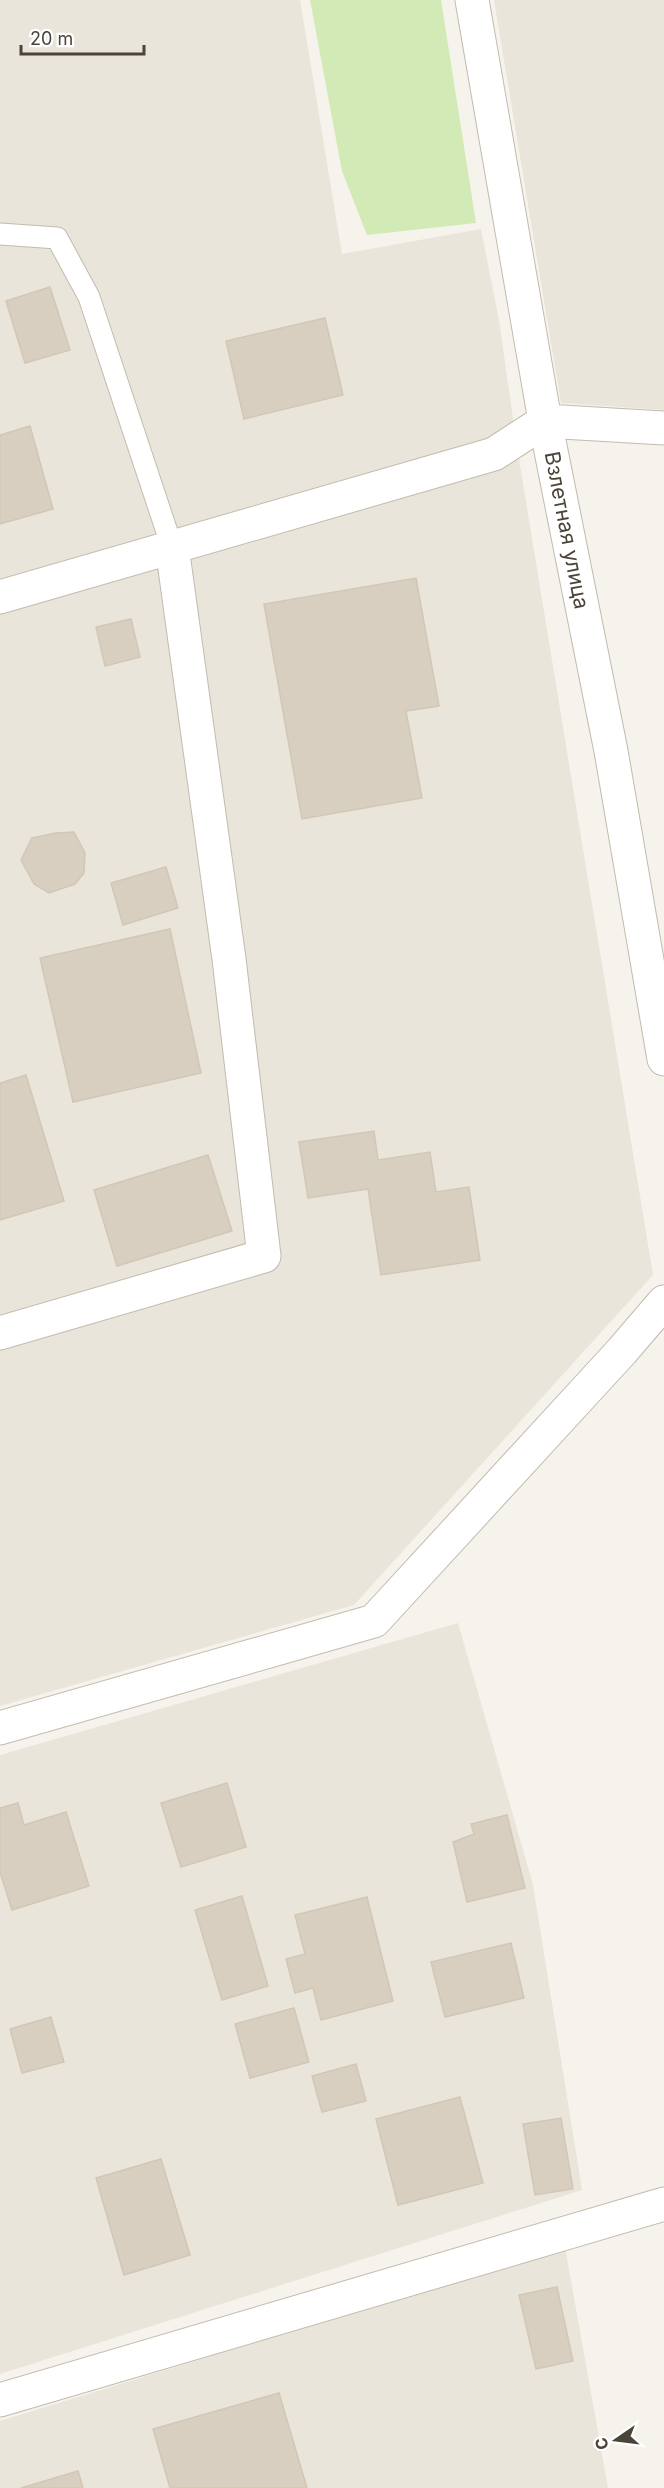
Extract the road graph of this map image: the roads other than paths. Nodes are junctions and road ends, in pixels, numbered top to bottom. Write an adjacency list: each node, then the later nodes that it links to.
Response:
1 (472, 0): 3 (street, Взлетная улица)
2 (0, 234): 5 (lane)
3 (545, 421): 4 (street); 5 (street); 7 (street, Взлетная улица)
4 (664, 428)
5 (172, 548): 6 (street); 9 (street)
6 (0, 597)
7 (664, 1059)
8 (664, 1302): 10 (street)
9 (0, 1334)
10 (0, 1728)
11 (664, 2204): 12 (street)
12 (0, 2400)

